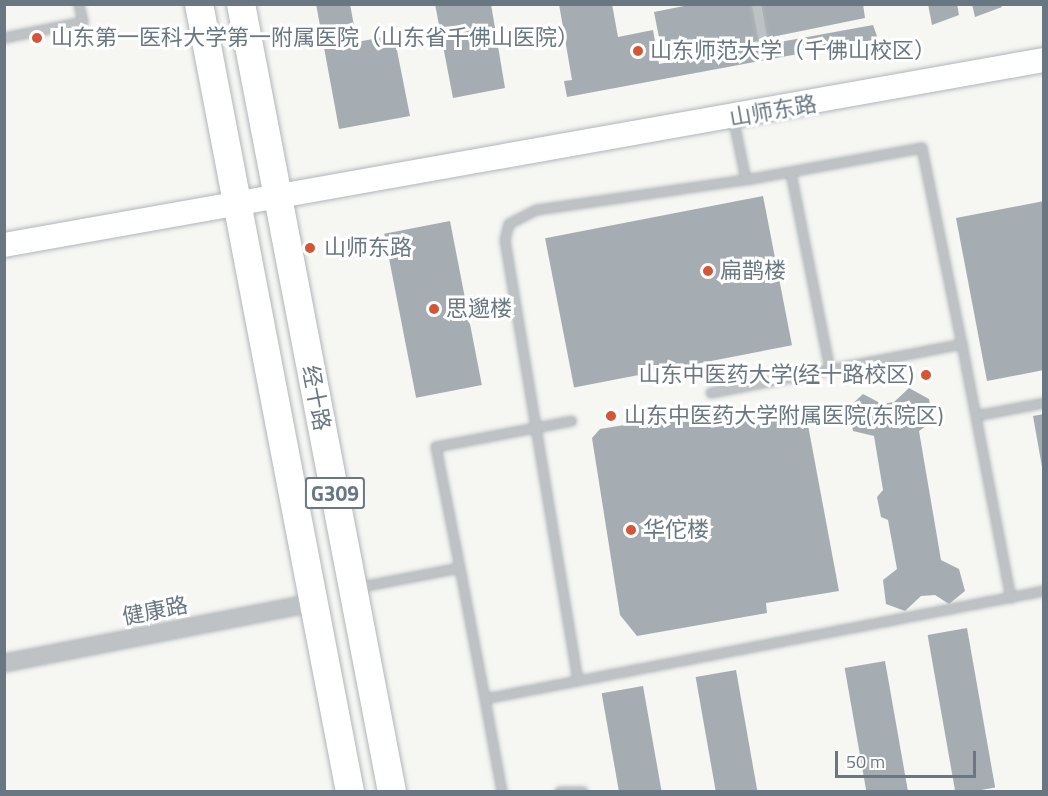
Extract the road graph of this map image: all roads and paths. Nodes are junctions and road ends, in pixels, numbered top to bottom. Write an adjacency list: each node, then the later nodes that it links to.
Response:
1 (79, 4): 5 (lane)
2 (200, 4): 12 (highway, 经十路 / G309)
3 (241, 4): 11 (highway, 经十路 / G309)
4 (756, 4): 6 (lane)
5 (4, 38)
6 (763, 39)
7 (1044, 60): 8 (main road, 山师东路)
8 (733, 117): 10 (lane); 11 (main road, 山师东路)
9 (791, 173): 10 (lane); 14 (lane); 15 (lane)
10 (746, 180): 20 (lane)
11 (278, 195): 12 (main road, 山师东路); 22 (highway, 经十路 / G309)
12 (237, 202): 13 (main road, 山师东路); 25 (highway, 经十路 / G309)
13 (4, 244)
14 (962, 344): 15 (lane); 18 (lane)
15 (830, 370): 16 (lane)
16 (711, 393)
17 (1044, 403): 18 (lane)
18 (976, 416): 24 (lane)
19 (572, 421): 20 (lane)
20 (536, 428): 21 (lane); 27 (lane)
21 (460, 568): 22 (lane); 28 (lane)
22 (353, 588): 30 (highway, 经十路 / G309)
23 (1044, 591): 24 (lane)
24 (1011, 598): 27 (lane)
25 (314, 603): 26 (street, 健康路); 29 (highway, 经十路 / G309)
26 (4, 663)
27 (579, 681): 28 (lane)
28 (485, 699): 31 (lane)
29 (350, 792)
30 (392, 792)
31 (502, 792)
32 (560, 792): 33 (lane)
33 (583, 792)

